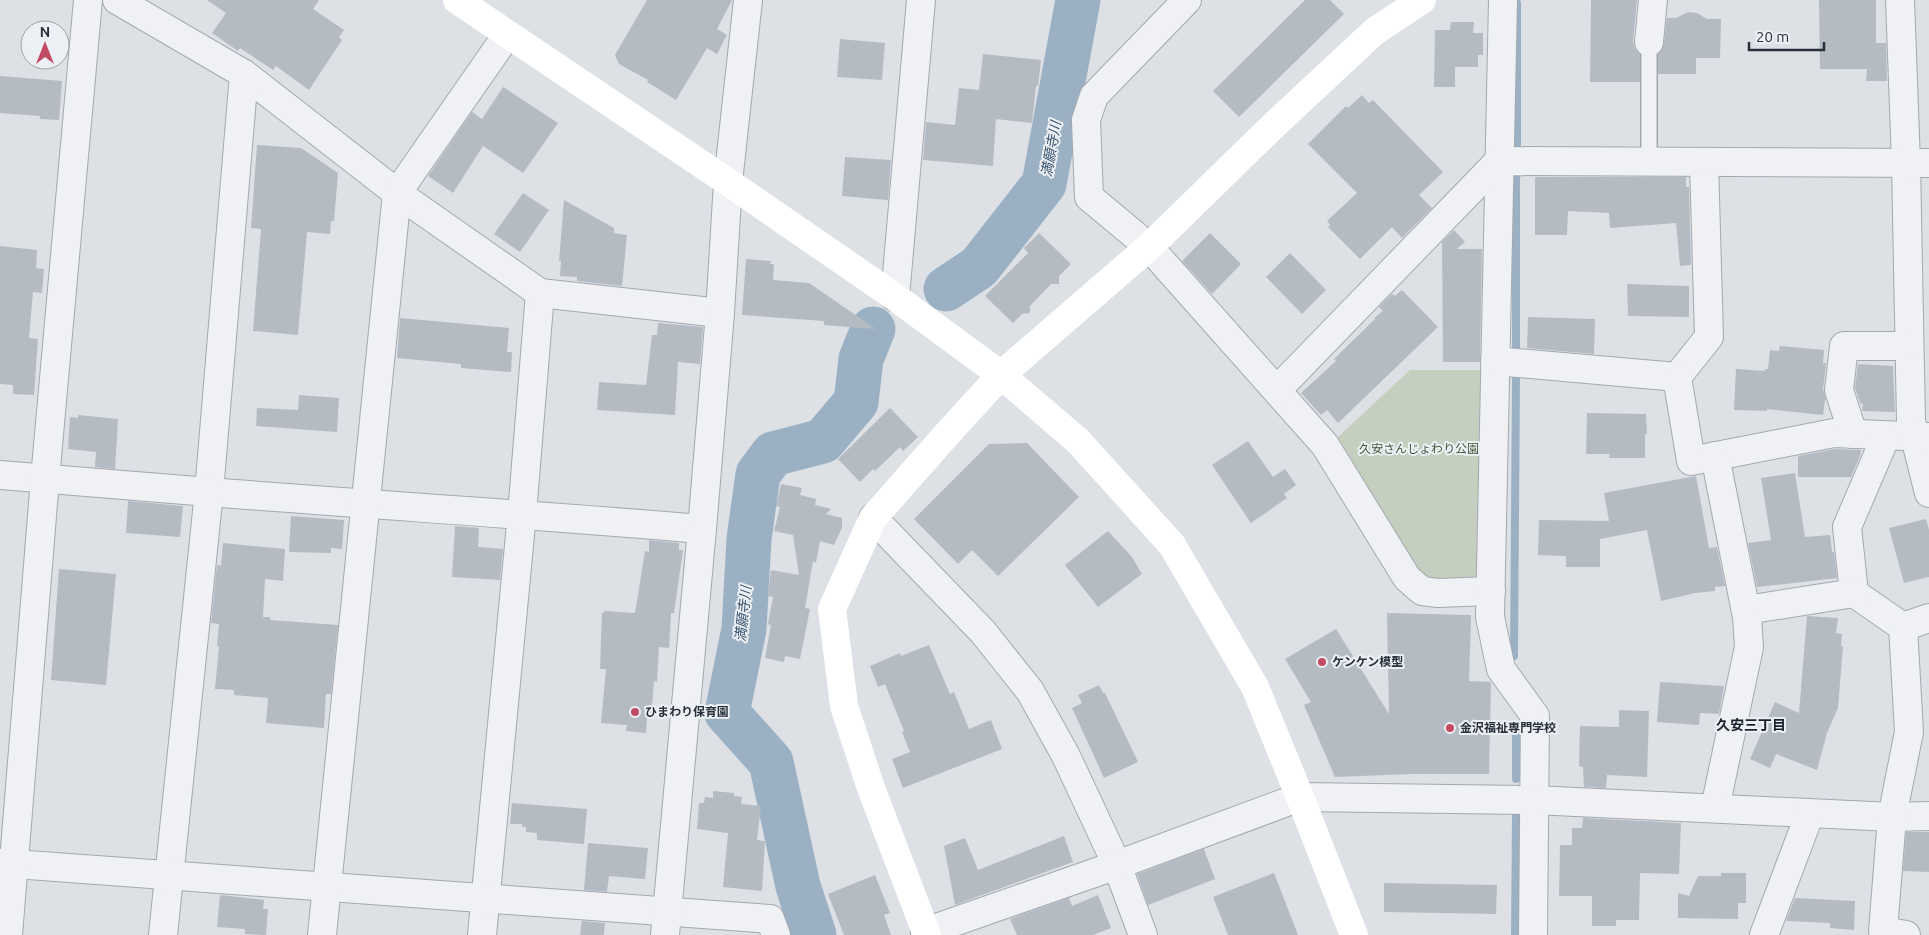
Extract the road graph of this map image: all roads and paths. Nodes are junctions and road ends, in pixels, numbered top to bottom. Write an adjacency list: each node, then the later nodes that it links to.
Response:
1 (88, 0): 34 (street)
2 (117, 0): 13 (street)
3 (457, 0): 11 (street)
4 (748, 0): 18 (street)
5 (921, 0): 22 (street)
6 (1187, 0): 20 (street)
7 (1422, 0): 20 (street)
8 (1503, 0): 14 (street)
9 (1653, 0): 12 (street)
10 (1900, 0): 17 (street)
11 (507, 35): 18 (street); 19 (street)
12 (1650, 42): 15 (lane)
13 (244, 74): 19 (street); 35 (street)
14 (1499, 161): 15 (street); 25 (street); 28 (street)
15 (1649, 162): 16 (street)
16 (1704, 162): 17 (street); 27 (street)
17 (1917, 163): 24 (street)
18 (728, 182): 22 (street); 23 (street)
19 (397, 194): 21 (street); 37 (street)
20 (1149, 247): 26 (street); 28 (street)
21 (540, 293): 23 (street); 38 (street)
22 (895, 296): 26 (street)
23 (720, 313): 40 (street)
24 (1909, 346): 29 (street); 31 (street)
25 (1495, 361): 27 (street); 41 (street)
26 (1001, 375): 39 (street); 47 (street)
27 (1677, 377): 32 (street)
28 (1277, 390): 41 (street)
29 (1853, 434): 30 (street); 32 (street)
30 (1886, 436): 31 (street); 42 (street)
31 (1922, 437): 36 (street)
32 (1715, 456): 43 (street)
33 (0, 475): 34 (street)
34 (45, 479): 35 (street); 53 (street)
35 (209, 492): 37 (street); 55 (street)
36 (1929, 493)
37 (366, 504): 38 (street); 56 (street)
38 (522, 514): 40 (street); 57 (street)
39 (873, 518): 54 (street); 59 (street)
40 (702, 529): 58 (street)
41 (1491, 591): 48 (street)
42 (1854, 593): 43 (street); 45 (street)
43 (1746, 610): 49 (street)
44 (1929, 618): 45 (street)
45 (1903, 628): 46 (street)
46 (1919, 733): 52 (street)
47 (1300, 797): 48 (street); 54 (street); 66 (street)
48 (1534, 800): 49 (street); 67 (street)
49 (1715, 808): 50 (street)
50 (1810, 813): 52 (street); 68 (street)
51 (1929, 816): 52 (street)
52 (1892, 817): 69 (street)
53 (6, 863): 55 (street); 60 (street)
54 (1117, 865): 59 (street); 65 (street)
55 (169, 876): 56 (street); 61 (street)
56 (326, 886): 57 (street); 62 (street)
57 (486, 898): 58 (street); 63 (street)
58 (666, 923): 64 (street)
59 (926, 933)
60 (8, 935)
61 (163, 935)
62 (322, 935)
63 (482, 935)
64 (776, 935)
65 (1143, 935)
66 (1354, 935)
67 (1533, 935)
68 (1764, 935)
69 (1906, 935)

